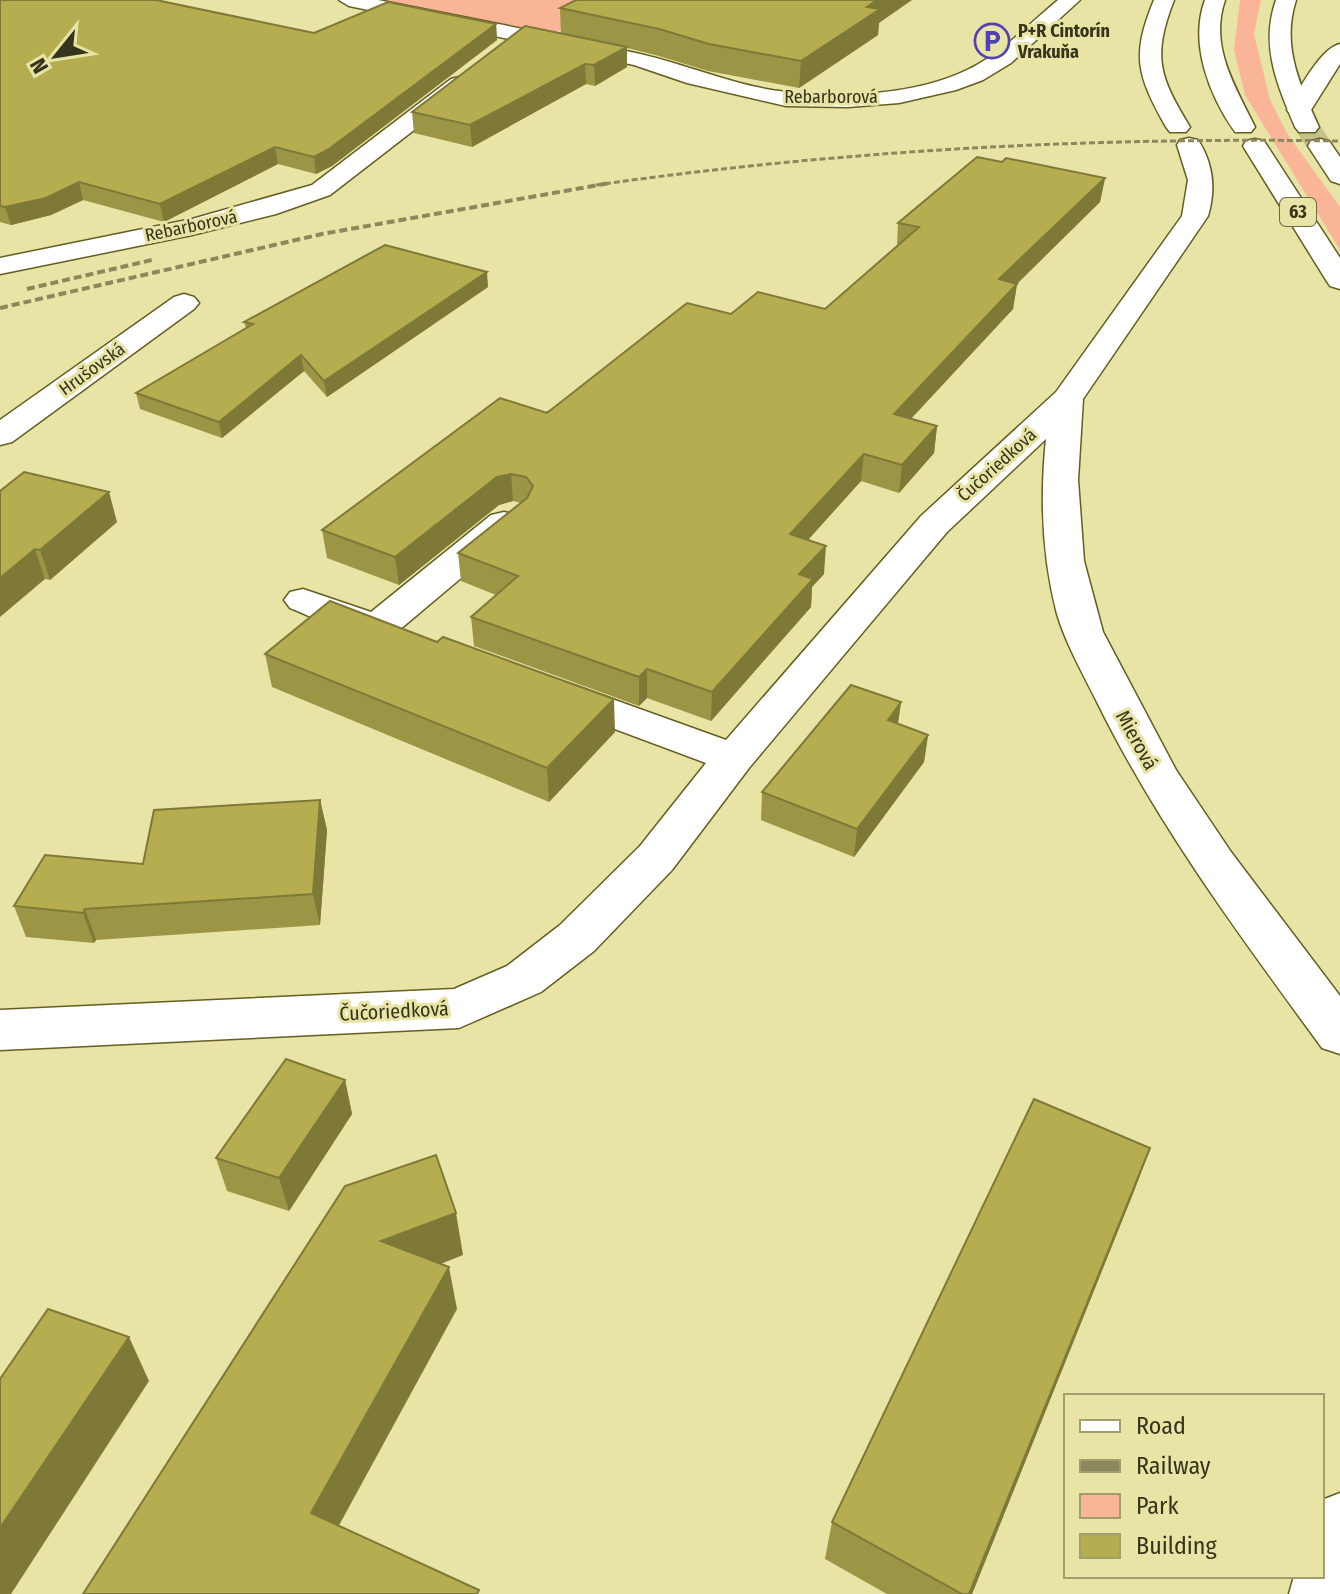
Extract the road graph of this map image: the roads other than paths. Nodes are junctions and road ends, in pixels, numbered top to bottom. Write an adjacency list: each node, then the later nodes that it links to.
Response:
1 (349, 0): 6 (street, Rebarborová)
2 (1070, 0): 6 (street, Rebarborová)
3 (1164, 0): 15 (street, Čučoriedková)
4 (1215, 0): 13 (street, 63)
5 (1286, 0): 10 (street)
6 (521, 36): 8 (street)
7 (1340, 50): 10 (street)
8 (496, 55)
9 (471, 74): 12 (street, Rebarborová)
10 (1309, 128): 11 (street)
11 (1340, 176)
12 (0, 266)
13 (1340, 280)
14 (184, 303): 16 (street, Hrušovská)
15 (1067, 399): 22 (street, Čučoriedková); 24 (street, Mierová)
16 (0, 435)
17 (514, 515): 19 (street)
18 (303, 600): 19 (street)
19 (376, 627): 20 (street)
20 (420, 644)
21 (525, 682): 22 (street)
22 (734, 758): 23 (street, Čučoriedková)
23 (0, 1030)
24 (1340, 1034)
25 (1340, 1526): 26 (street)
26 (1323, 1594)

